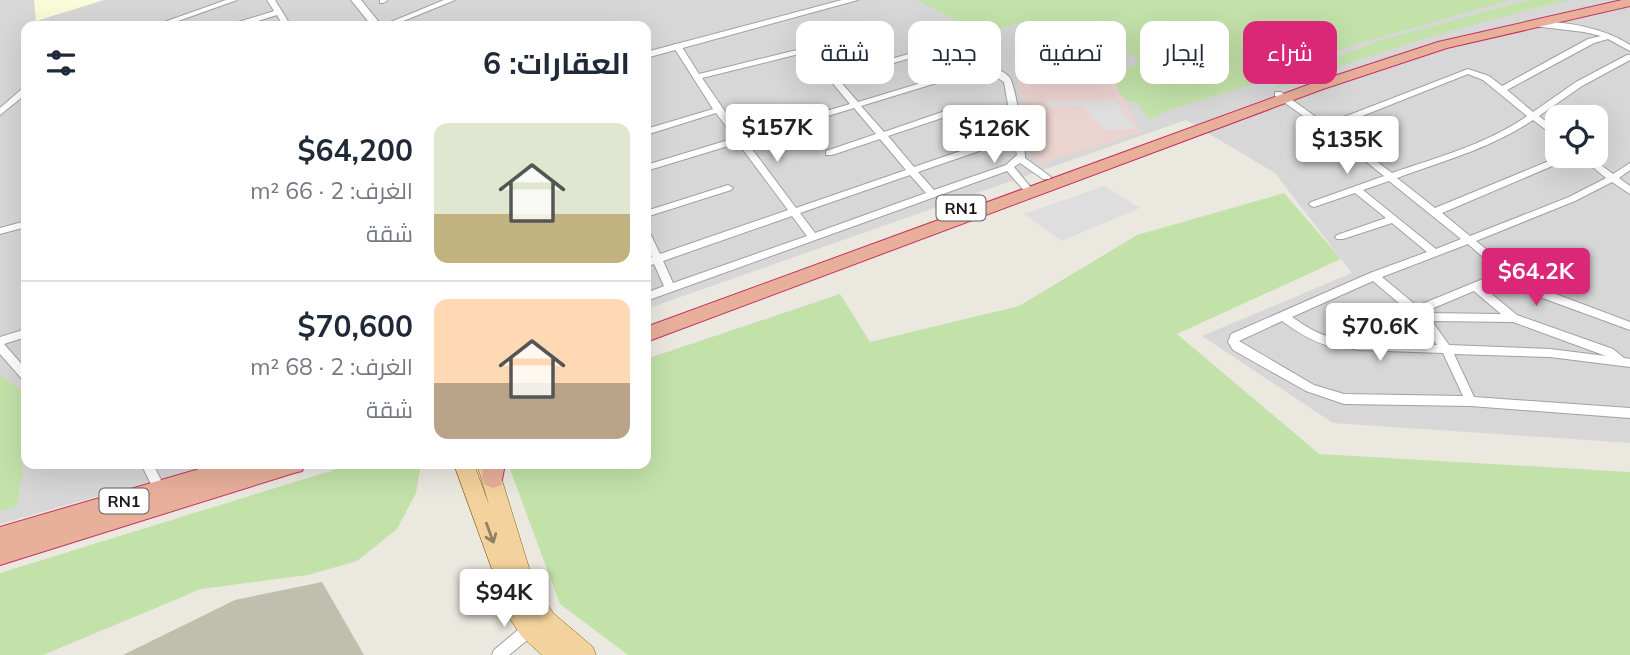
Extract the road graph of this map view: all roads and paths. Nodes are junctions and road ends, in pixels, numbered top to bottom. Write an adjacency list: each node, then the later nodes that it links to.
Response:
1 (233, 0): 9 (street)
2 (271, 0): 8 (street)
3 (356, 0): 12 (street)
4 (452, 0): 13 (street)
5 (853, 0): 17 (street)
6 (1597, 0): 28 (highway, RN1)
7 (1627, 3): 14 (highway, RN1)
8 (279, 12): 10 (street); 11 (street)
9 (171, 20)
10 (251, 21)
11 (284, 21)
12 (373, 21)
13 (398, 21)
14 (1534, 24): 16 (street); 28 (highway, RN1)
15 (1628, 35): 18 (street)
16 (1611, 36): 18 (street); 26 (street)
17 (677, 46): 20 (street); 23 (street)
18 (1629, 48)
19 (796, 52): 23 (street)
20 (651, 54)
21 (1630, 57): 33 (street)
22 (1001, 76): 38 (street)
23 (696, 77): 30 (street)
24 (838, 84): 29 (street)
25 (927, 84): 29 (street)
26 (1502, 90): 33 (street); 35 (street)
27 (21, 94): 31 (street)
28 (1281, 96): 35 (street); 49 (highway, RN1); 52 (highway, RN1)
29 (857, 107): 37 (street); 39 (street)
30 (718, 110): 36 (street); 39 (street)
31 (0, 112)
32 (951, 112): 37 (street)
33 (1534, 117): 34 (street); 48 (street)
34 (1545, 126)
35 (1325, 127): 48 (street)
36 (651, 130)
37 (881, 134): 40 (street); 47 (street)
38 (1019, 134): 41 (street); 47 (street)
39 (741, 141): 44 (street); 58 (street)
40 (829, 153)
41 (1021, 159): 45 (street); 49 (street)
42 (1545, 166): 59 (street)
43 (1630, 166): 50 (street)
44 (651, 167)
45 (1009, 167): 52 (street); 55 (street)
46 (1600, 168): 50 (street)
47 (911, 171): 55 (street); 58 (street)
48 (1391, 176): 53 (street); 59 (street)
49 (1046, 177): 52 (highway, RN1)
50 (1614, 178): 54 (street); 65 (street)
51 (728, 188): 57 (street)
52 (1027, 189): 76 (highway, RN1); 78 (highway, RN1)
53 (1356, 189): 56 (street); 60 (street)
54 (1630, 191)
55 (931, 194): 63 (street)
56 (1314, 204)
57 (651, 212)
58 (793, 212): 63 (street); 67 (street)
59 (1435, 212): 65 (street)
60 (1394, 219): 64 (street); 66 (street)
61 (21, 225): 62 (street)
62 (0, 231)
63 (812, 236): 71 (street)
64 (1340, 237)
65 (1469, 240): 66 (street); 68 (street)
66 (1435, 253): 69 (street)
67 (651, 261): 71 (street)
68 (1508, 273): 70 (street); 77 (street)
69 (1374, 276): 73 (street); 74 (street)
70 (1475, 286): 73 (street); 75 (street)
71 (670, 288): 72 (street)
72 (651, 295)
73 (1419, 313): 75 (street); 81 (street); 83 (street)
74 (1282, 315): 81 (street); 86 (street)
75 (1514, 318): 84 (street)
76 (651, 321)
77 (1630, 326)
78 (651, 333)
79 (21, 335): 80 (street)
80 (0, 341)
81 (1351, 343): 83 (street)
82 (0, 347): 85 (street)
83 (1446, 349): 84 (street); 86 (street)
84 (1625, 362)
85 (21, 370)
86 (1471, 401): 87 (street)
87 (1630, 413)
88 (154, 469): 93 (street)
89 (234, 469): 93 (highway, RN1)
90 (274, 469): 93 (highway, RN1)
91 (466, 469): 96 (main road, one-way to 96)
92 (491, 469): 99 (main road)
93 (162, 497): 94 (highway, RN1); 95 (highway, RN1)
94 (0, 538)
95 (0, 554)
96 (530, 629): 97 (street); 98 (main road)
97 (499, 655)
98 (559, 655)
99 (586, 655)

